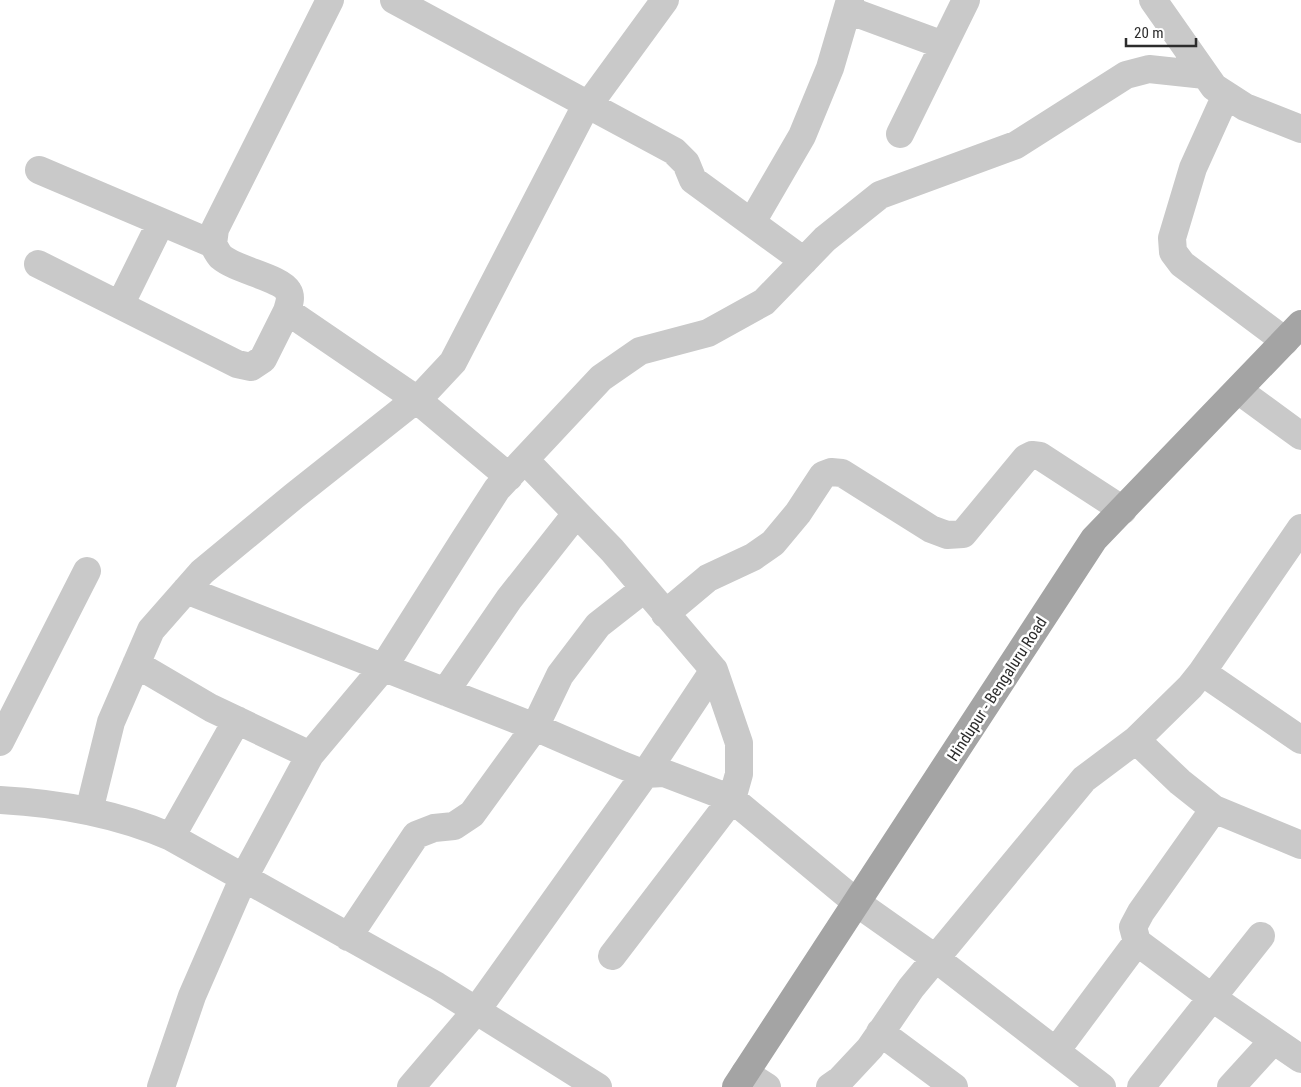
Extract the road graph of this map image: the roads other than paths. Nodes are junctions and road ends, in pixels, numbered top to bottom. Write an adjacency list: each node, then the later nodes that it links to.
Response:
1 (330, 0): 16 (street)
2 (394, 0): 10 (street)
3 (665, 0): 10 (street)
4 (966, 0): 7 (street)
5 (1153, 0): 8 (street)
6 (849, 5): 7 (street); 15 (street)
7 (944, 45): 12 (street)
8 (1205, 74): 9 (street); 17 (street)
9 (1226, 95): 11 (street); 21 (street)
10 (588, 105): 15 (street); 23 (street)
11 (1301, 129)
12 (900, 134)
13 (39, 170): 14 (street)
14 (161, 222): 16 (street); 19 (street)
15 (752, 222): 17 (street)
16 (213, 244): 20 (street)
17 (804, 261): 25 (street)
18 (38, 264): 19 (street)
19 (120, 305): 20 (street)
20 (287, 310): 23 (street)
21 (1293, 333): 22 (main road, Hindupur - Bengaluru Road)
22 (1238, 390): 24 (street); 26 (main road, Hindupur - Bengaluru Road)
23 (416, 399): 25 (street); 31 (street)
24 (1301, 436)
25 (517, 469): 27 (street); 34 (street)
26 (1123, 510): 32 (street); 52 (main road, Hindupur - Bengaluru Road)
27 (576, 514): 30 (street); 37 (street)
28 (1301, 528): 36 (street)
29 (87, 571): 42 (street)
30 (644, 589): 32 (street); 39 (street)
31 (186, 590): 33 (street); 34 (street)
32 (665, 614): 35 (street)
33 (136, 664): 38 (street); 48 (street)
34 (383, 668): 37 (street); 43 (street)
35 (714, 670): 44 (street); 45 (street)
36 (1202, 672): 40 (street); 41 (street)
37 (445, 692): 39 (street)
38 (237, 720): 43 (street); 49 (street)
39 (535, 727): 44 (street); 54 (street)
40 (1136, 740): 47 (street); 57 (street)
41 (1301, 740)
42 (0, 742)
43 (310, 755): 51 (street)
44 (645, 774): 45 (street); 59 (street)
45 (732, 799): 52 (street); 56 (street)
46 (3, 805): 48 (street)
47 (1214, 808): 50 (street); 55 (street)
48 (89, 811): 49 (street)
49 (171, 837): 51 (street)
50 (1301, 845)
51 (243, 879): 54 (street); 65 (street)
52 (857, 903): 57 (street); 63 (main road, Hindupur - Bengaluru Road)
53 (1261, 936): 58 (street)
54 (348, 937): 59 (street)
55 (1137, 942): 58 (street); 62 (street)
56 (612, 956)
57 (935, 958): 60 (street); 62 (street)
58 (1211, 998): 61 (street); 70 (street)
59 (476, 1011): 66 (street); 67 (street)
60 (880, 1032): 68 (street); 69 (street)
61 (1292, 1049): 71 (street)
62 (1056, 1051): 64 (street)
63 (749, 1082)
64 (1089, 1083)
65 (161, 1087)
66 (411, 1087)
67 (598, 1087)
68 (830, 1087)
69 (954, 1087)
70 (1140, 1087)
71 (1231, 1087)

